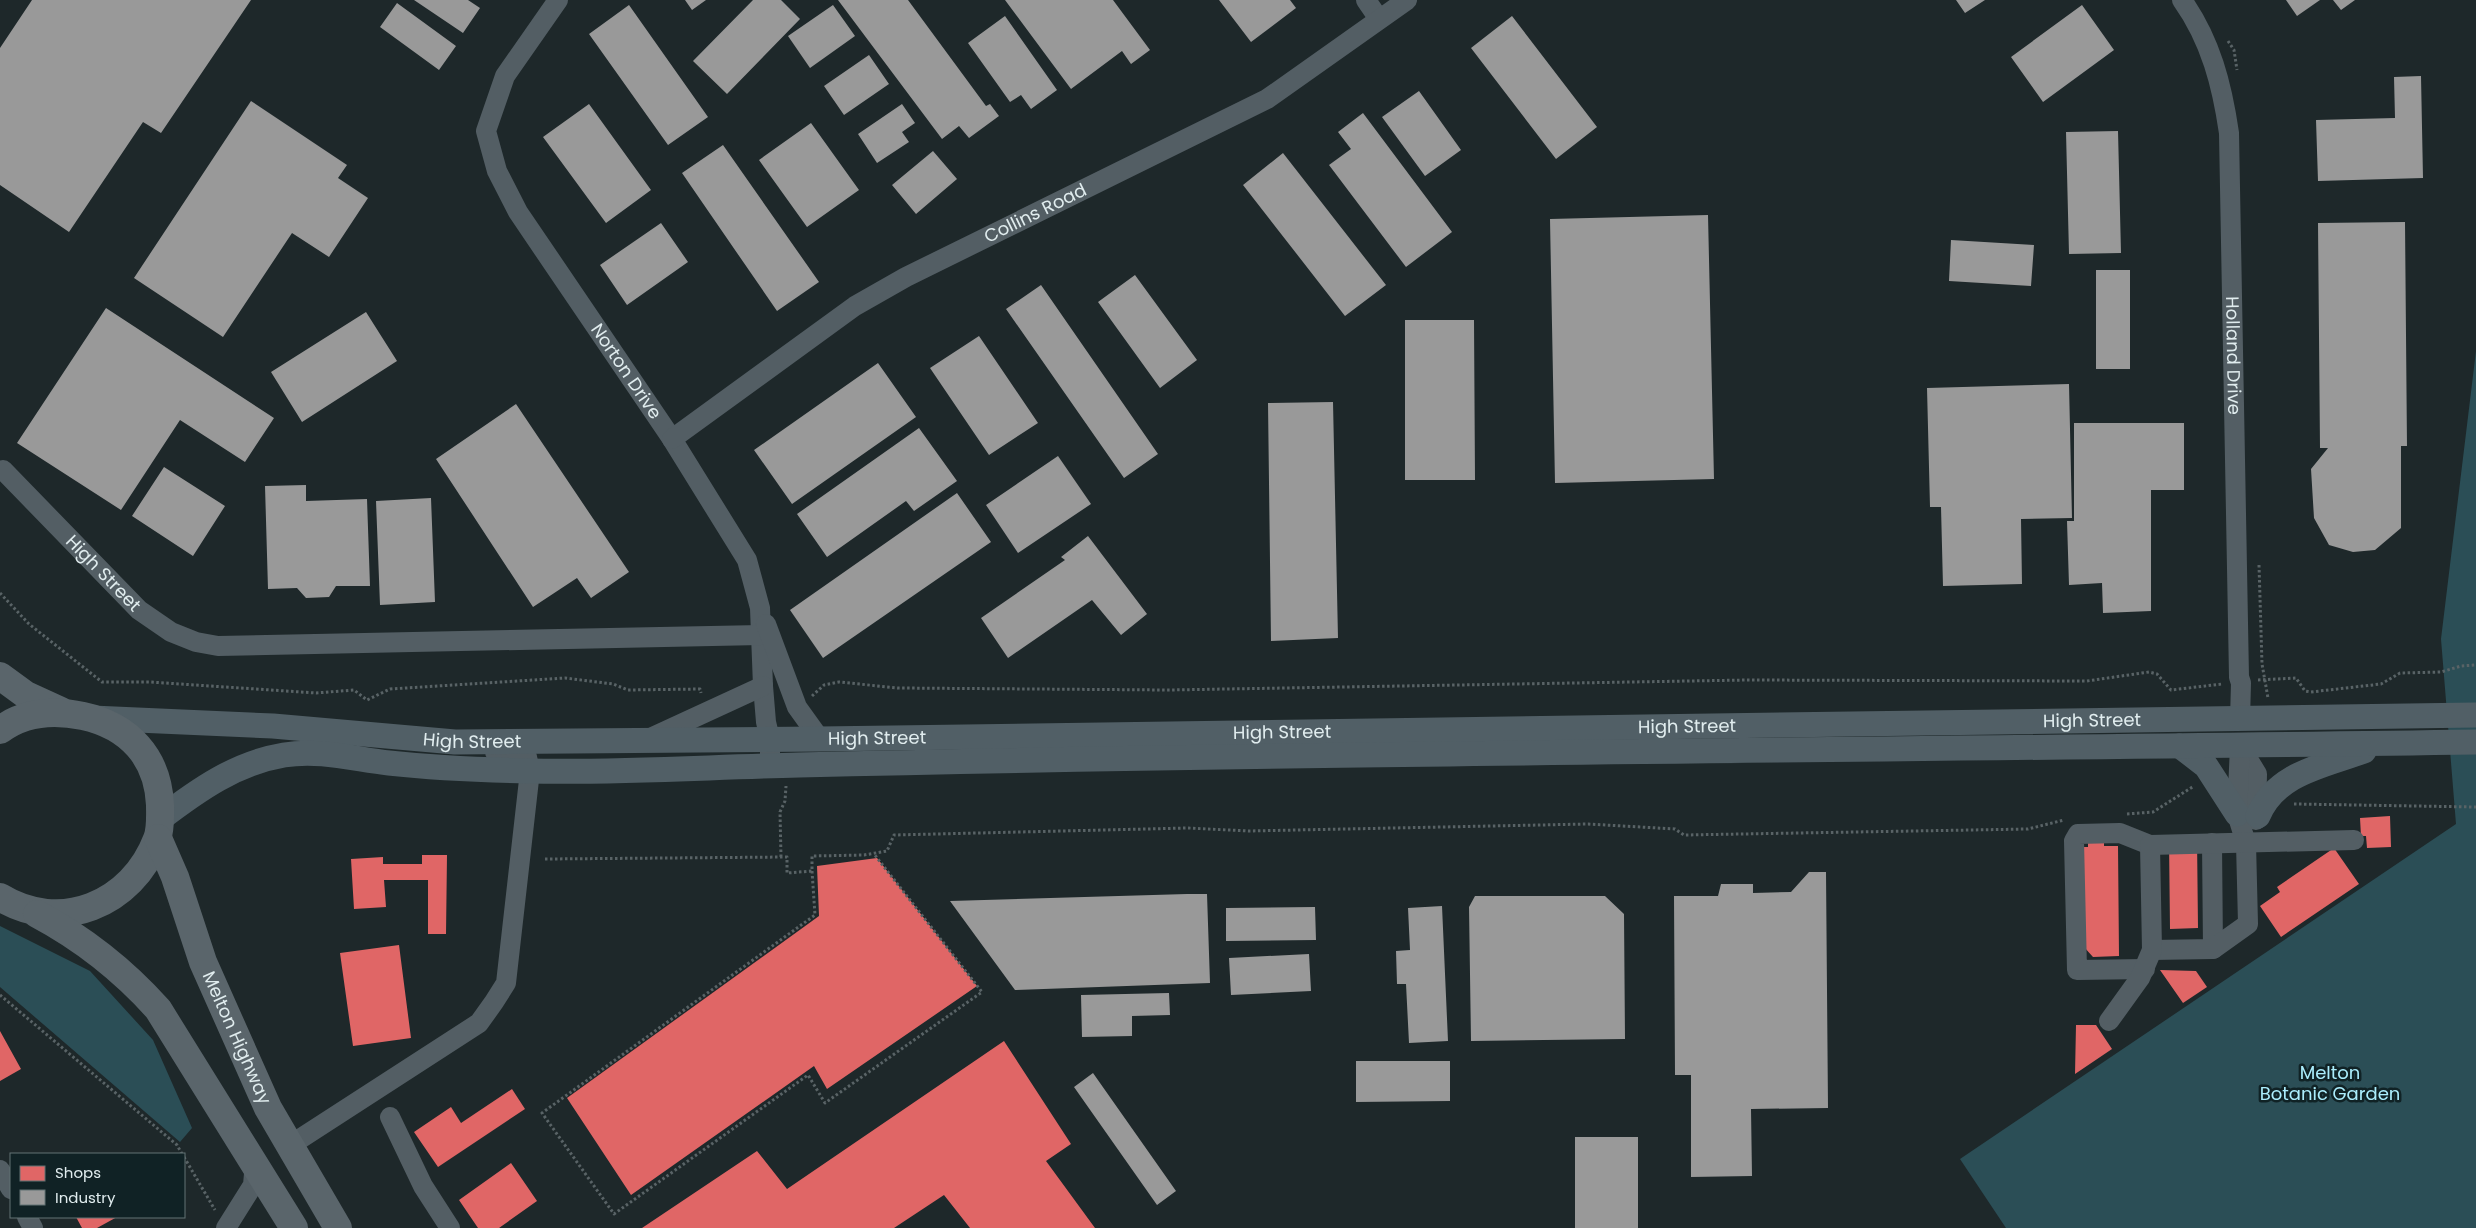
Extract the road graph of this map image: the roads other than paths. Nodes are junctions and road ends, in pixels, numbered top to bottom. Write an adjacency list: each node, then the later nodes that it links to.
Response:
1 (558, 0): 6 (street, Norton Drive)
2 (1366, 0): 5 (street)
3 (1407, 0): 5 (street, Collins Road)
4 (2182, 0): 14 (street, Holland Drive)
5 (1379, 19): 6 (street, Collins Road)
6 (672, 439): 8 (street, Norton Drive)
7 (4, 470): 9 (street, High Street)
8 (760, 608): 9 (street, Norton Drive); 17 (street)
9 (762, 635): 11 (street, Norton Drive)
10 (0, 676): 12 (highway, Melton Highway)
11 (763, 686): 16 (street, Norton Drive); 18 (street)
12 (77, 715): 15 (highway, Melton Highway); 19 (main road, High Street); 27 (highway, Melton Highway)
13 (2476, 715): 14 (main road, High Street)
14 (2240, 720): 17 (main road, High Street); 23 (main road)
15 (0, 730)
16 (770, 739): 17 (main road, High Street); 18 (main road, High Street); 24 (street, Norton Drive)
17 (820, 739)
18 (644, 741): 19 (main road, High Street)
19 (455, 742): 25 (street)
20 (2476, 742): 21 (main road, High Street)
21 (2383, 744): 23 (main road, High Street); 26 (main road)
22 (2180, 746): 23 (main road, High Street); 24 (main road, High Street); 26 (main road)
23 (2240, 746): 26 (street)
24 (777, 765): 25 (main road, High Street)
25 (530, 771): 27 (main road, High Street); 39 (street)
26 (2247, 815): 30 (street)
27 (159, 829): 33 (highway); 39 (highway, Melton Highway)
28 (2354, 840): 30 (street)
29 (2212, 843): 30 (street); 31 (street); 34 (street)
30 (2246, 843): 34 (street)
31 (2150, 845): 35 (street); 36 (street)
32 (0, 897): 33 (highway)
33 (33, 912): 40 (highway)
34 (2213, 949): 35 (street)
35 (2152, 950): 36 (street)
36 (2144, 969): 37 (street)
37 (2109, 1021)
38 (390, 1117): 46 (street)
39 (289, 1146): 45 (highway, Melton Highway)
40 (255, 1163): 43 (street); 44 (highway)
41 (0, 1170): 42 (street)
42 (10, 1187)
43 (221, 1220)
44 (294, 1228)
45 (338, 1228)
46 (450, 1228)

